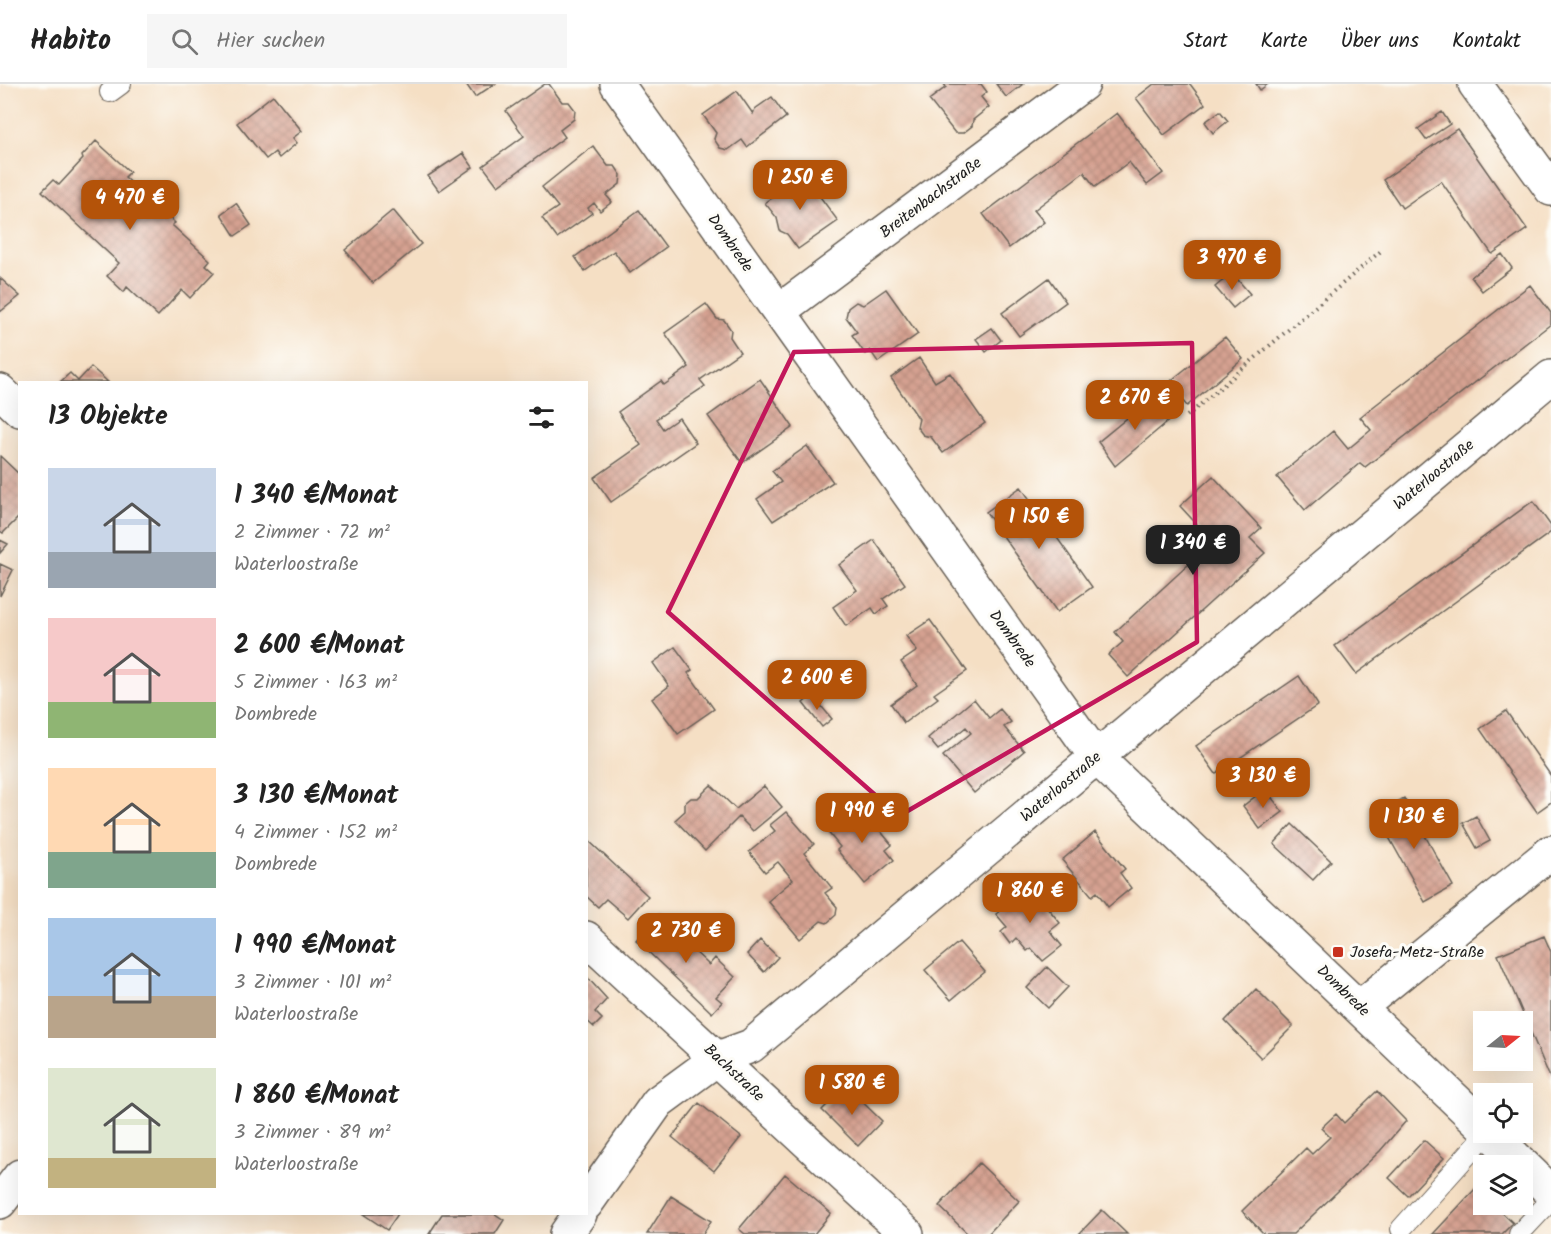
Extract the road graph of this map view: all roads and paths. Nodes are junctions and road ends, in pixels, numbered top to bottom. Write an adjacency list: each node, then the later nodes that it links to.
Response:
1 (617, 84): 6 (street, Dombrede)
2 (1083, 84): 6 (street, Breitenbachstraße)
3 (1475, 84): 4 (street)
4 (1551, 189)
5 (1382, 250): 10 (path)
6 (779, 311): 11 (street, Dombrede)
7 (1551, 377): 11 (street, Waterloostraße)
8 (0, 391): 9 (street)
9 (18, 408)
10 (1187, 416)
11 (1096, 757): 14 (street, Dombrede); 15 (street, Waterloostraße)
12 (1551, 852): 14 (street)
13 (588, 940): 15 (street, Bachstraße)
14 (1360, 1007): 16 (street, Dombrede)
15 (718, 1058): 22 (street, Waterloostraße); 27 (street, Bachstraße)
16 (1473, 1116)
17 (1479, 1143): 25 (lane)
18 (1500, 1143): 20 (street)
19 (18, 1179): 23 (street)
20 (1551, 1192)
21 (1551, 1200): 28 (lane)
22 (588, 1201)
23 (0, 1202)
24 (579, 1215): 26 (street)
25 (1401, 1229)
26 (566, 1234)
27 (907, 1234)
28 (1518, 1234)

